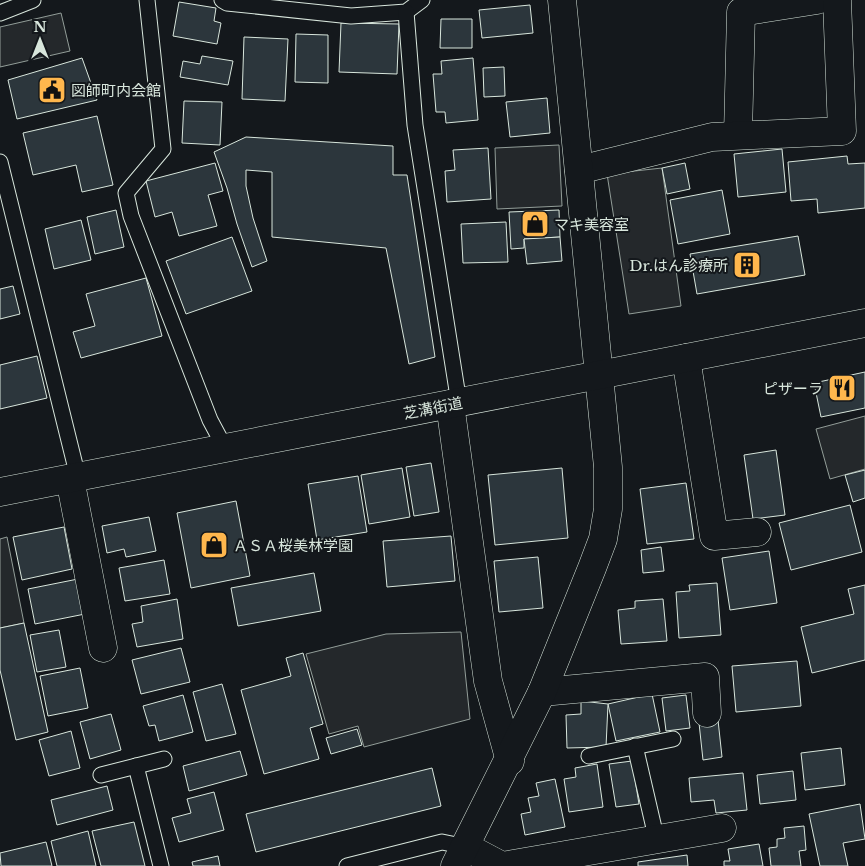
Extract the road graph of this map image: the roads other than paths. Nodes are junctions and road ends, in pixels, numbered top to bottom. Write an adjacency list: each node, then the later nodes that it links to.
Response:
1 (33, 0): 9 (lane)
2 (146, 0): 17 (lane)
3 (222, 0): 8 (lane)
4 (422, 0): 8 (lane)
5 (562, 0): 12 (street)
6 (817, 0): 10 (street)
7 (837, 0): 10 (street)
8 (406, 12): 16 (lane)
9 (0, 13)
10 (738, 134): 12 (street)
11 (0, 162): 18 (lane)
12 (579, 170): 15 (street)
13 (863, 328): 14 (street, 芝溝街道)
14 (686, 358): 15 (street, 芝溝街道); 20 (street)
15 (598, 375): 16 (street, 芝溝街道); 22 (street)
16 (455, 403): 17 (street, 芝溝街道); 28 (street)
17 (225, 448): 18 (street, 芝溝街道)
18 (74, 478): 19 (street, 芝溝街道); 21 (street)
19 (0, 492)
20 (757, 532)
21 (103, 648)
22 (542, 692): 23 (street); 28 (street)
23 (707, 713)
24 (673, 739): 25 (lane)
25 (635, 746): 26 (lane); 32 (lane)
26 (589, 756)
27 (164, 759): 29 (lane)
28 (510, 761): 33 (street)
29 (136, 766): 30 (lane); 34 (lane)
30 (101, 775)
31 (722, 828): 32 (street)
32 (657, 841): 33 (street)
33 (461, 857): 35 (lane)
34 (161, 866)
35 (347, 866)

